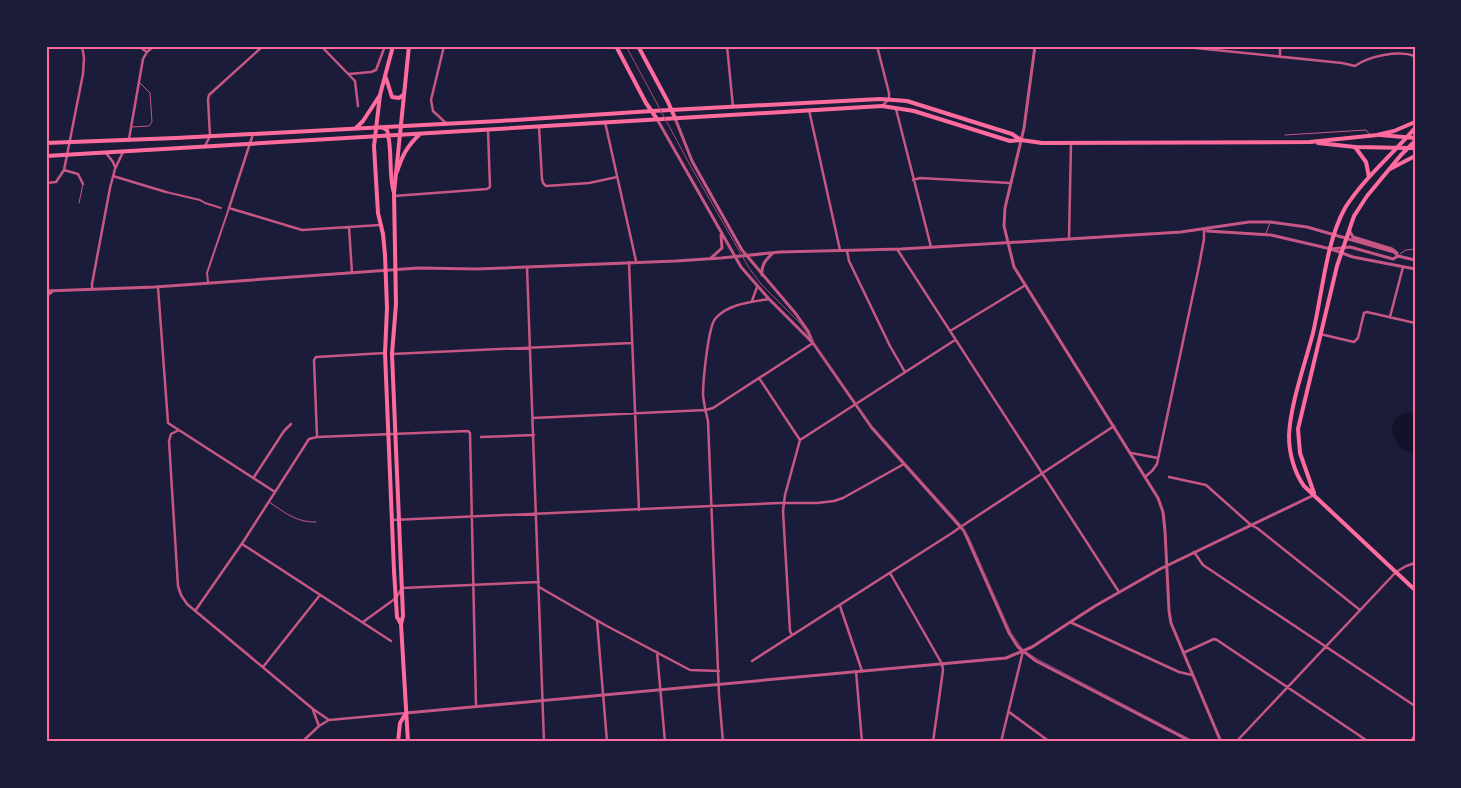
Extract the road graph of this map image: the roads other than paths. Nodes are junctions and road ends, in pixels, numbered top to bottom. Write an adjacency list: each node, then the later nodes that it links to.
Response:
1 (82, 46): 72 (street)
2 (138, 46): 17 (street)
3 (154, 46): 17 (street)
4 (263, 46): 51 (street)
5 (321, 46): 20 (street)
6 (385, 46): 20 (street)
7 (393, 46): 21 (main road)
8 (409, 46): 24 (main road)
9 (444, 46): 37 (street)
10 (616, 46): 32 (main road)
11 (638, 46): 30 (main road)
12 (726, 46): 28 (street)
13 (877, 46): 25 (street)
14 (1035, 46): 56 (street)
15 (1176, 46): 19 (street)
16 (1280, 46): 19 (street)
17 (147, 52): 22 (street)
18 (1415, 56): 19 (street)
19 (1280, 57)
20 (349, 74): 26 (street)
21 (386, 76): 23 (main road); 24 (main road)
22 (139, 82): 39 (street); 39 (lane)
23 (380, 95): 40 (main road); 42 (main road)
24 (403, 95): 38 (main road)
25 (889, 99): 27 (street); 28 (main road); 56 (main road)
26 (358, 106)
27 (882, 106): 29 (main road); 31 (main road)
28 (733, 107): 30 (main road)
29 (896, 109): 56 (main road); 78 (street)
30 (672, 110): 32 (main road); 33 (main road)
31 (809, 110): 33 (main road); 103 (street)
32 (652, 111): 34 (main road); 37 (main road)
33 (675, 118): 34 (main road); 107 (street)
34 (657, 119): 35 (main road); 92 (street)
35 (605, 122): 41 (main road); 76 (street)
36 (1415, 122): 50 (main road)
37 (447, 124): 38 (main road)
38 (400, 126): 40 (main road); 48 (main road)
39 (131, 127): 55 (street)
40 (379, 127): 42 (main road); 47 (main road); 52 (main road)
41 (539, 127): 44 (main road); 76 (street)
42 (356, 128): 45 (main road)
43 (1415, 128): 54 (main road)
44 (488, 130): 46 (main road); 83 (street)
45 (253, 134): 51 (main road); 61 (street)
46 (420, 134): 48 (main road); 74 (main road)
47 (388, 135): 48 (main road); 52 (main road); 83 (main road)
48 (399, 135): 74 (main road)
49 (1285, 135): 53 (lane)
50 (1378, 135): 53 (main road); 54 (main road)
51 (210, 136): 55 (main road); 62 (street)
52 (375, 136): 61 (main road); 88 (main road)
53 (1370, 136): 58 (main road)
54 (1407, 138): 57 (main road); 64 (main road)
55 (129, 139): 59 (main road)
56 (1021, 140): 60 (main road); 79 (street)
57 (1415, 140): 65 (main road)
58 (1310, 142): 60 (main road); 63 (main road)
59 (46, 143)
60 (1071, 143): 96 (street)
61 (249, 144): 62 (main road); 86 (street)
62 (205, 146): 67 (main road)
63 (1355, 147): 64 (main road); 77 (main road)
64 (1397, 148): 65 (main road); 77 (main road)
65 (1408, 148): 66 (main road); 73 (main road)
66 (1415, 148)
67 (123, 151): 68 (main road); 71 (street)
68 (105, 152): 69 (main road); 71 (street)
69 (46, 156)
70 (1415, 156): 73 (main road)
71 (115, 169): 75 (street)
72 (64, 170): 80 (street); 81 (street)
73 (1388, 170): 91 (main road)
74 (396, 172): 83 (main road)
75 (113, 176): 82 (street); 125 (street)
76 (617, 176): 113 (street)
77 (1369, 177): 94 (main road)
78 (913, 180): 79 (street); 98 (street)
79 (1010, 182): 97 (street)
80 (46, 183)
81 (83, 184): 84 (lane)
82 (166, 192): 85 (street)
83 (394, 194): 117 (main road)
84 (79, 202)
85 (221, 208)
86 (229, 208): 89 (street); 121 (street)
87 (1270, 222): 90 (street); 93 (lane); 94 (street)
88 (380, 225): 89 (street); 116 (main road)
89 (349, 227): 119 (street)
90 (1204, 230): 93 (street); 96 (street); 157 (street)
91 (1349, 230): 95 (main road); 108 (street)
92 (720, 232): 109 (street); 110 (street)
93 (1266, 234): 101 (street)
94 (1335, 234): 95 (street); 101 (main road)
95 (1346, 238): 99 (main road); 108 (street)
96 (1069, 239): 97 (street)
97 (1008, 242): 98 (street); 123 (street)
98 (931, 247): 100 (street)
99 (1343, 247): 105 (main road); 108 (street)
100 (897, 249): 104 (street); 133 (street)
101 (1331, 249): 105 (street); 164 (main road)
102 (1415, 249): 108 (lane)
103 (841, 251): 104 (street); 106 (street)
104 (847, 251): 141 (street)
105 (1338, 251): 115 (street); 134 (main road)
106 (773, 253): 107 (street); 120 (street)
107 (746, 256): 109 (street); 120 (street)
108 (1398, 256): 111 (street)
109 (736, 257): 110 (street); 124 (street)
110 (710, 259): 113 (street)
111 (1415, 260)
112 (628, 261): 113 (street); 114 (street); 136 (street)
113 (636, 261)
114 (527, 267): 117 (street); 138 (street)
115 (1403, 267): 118 (street); 131 (street)
116 (386, 270): 117 (street); 119 (street); 139 (main road)
117 (395, 270): 140 (main road)
118 (1415, 270)
119 (352, 273): 121 (street)
120 (762, 275): 137 (street)
121 (208, 282): 122 (street)
122 (158, 286): 125 (street); 149 (street)
123 (1024, 286): 133 (street); 148 (street)
124 (757, 287): 129 (street); 130 (street)
125 (92, 289): 126 (street)
126 (54, 291): 127 (street); 128 (street)
127 (46, 292)
128 (46, 296)
129 (769, 299): 130 (street); 137 (street)
130 (752, 301): 144 (street)
131 (1390, 317): 132 (street); 134 (street)
132 (1415, 323)
133 (950, 331): 135 (street)
134 (1320, 334): 164 (main road)
135 (955, 340): 141 (street); 159 (street)
136 (632, 343): 138 (street); 145 (street)
137 (813, 343): 142 (street); 143 (street)
138 (530, 347): 140 (street); 146 (street)
139 (385, 353): 151 (main road); 153 (street)
140 (392, 354): 150 (main road)
141 (905, 372): 143 (street)
142 (759, 378): 144 (street); 155 (street)
143 (855, 404): 155 (street); 158 (street)
144 (706, 410): 145 (street); 167 (street)
145 (634, 414): 146 (street); 168 (street)
146 (533, 418): 152 (street)
147 (291, 424): 161 (street)
148 (1114, 426): 156 (street); 159 (street)
149 (179, 430): 161 (street); 194 (street)
150 (396, 434): 151 (street); 170 (street); 172 (main road)
151 (388, 435): 153 (street); 171 (main road)
152 (534, 435): 154 (street); 169 (street)
153 (317, 437): 163 (street)
154 (480, 437)
155 (800, 440): 166 (street)
156 (1131, 453): 157 (street); 160 (street)
157 (1158, 458): 160 (street)
158 (904, 464): 166 (street); 175 (street)
159 (1042, 473): 175 (street); 189 (street)
160 (1146, 476): 179 (street)
161 (254, 477): 163 (street)
162 (1169, 477): 174 (street)
163 (275, 492): 165 (street)
164 (1315, 495): 174 (street); 180 (main road)
165 (269, 502): 173 (lane); 176 (street)
166 (784, 504): 167 (street); 199 (street)
167 (712, 506): 168 (street); 208 (street)
168 (639, 510): 169 (street)
169 (536, 514): 170 (street); 184 (street)
170 (472, 517): 172 (street); 185 (street)
171 (392, 520): 172 (street); 191 (main road)
172 (399, 520): 187 (main road)
173 (316, 522)
174 (1251, 525): 177 (street); 193 (street)
175 (960, 526): 181 (street); 203 (street)
176 (242, 544): 190 (street); 194 (street)
177 (1194, 552): 179 (street); 201 (street)
178 (1415, 563): 180 (street)
179 (1167, 565): 189 (street); 204 (street)
180 (1396, 572): 188 (main road); 193 (street)
181 (890, 573): 192 (street); 206 (street)
182 (1415, 573): 183 (street)
183 (1415, 578)
184 (539, 582): 185 (street); 186 (street)
185 (473, 585): 187 (street); 218 (street)
186 (539, 587): 195 (street); 216 (street)
187 (402, 588): 191 (street); 198 (main road)
188 (1415, 590)
189 (1119, 592): 197 (street)
190 (320, 595): 196 (street); 207 (street)
191 (396, 598): 196 (street); 198 (main road)
192 (840, 605): 199 (street); 210 (street)
193 (1360, 610): 201 (street)
194 (195, 611): 207 (street)
195 (597, 621): 202 (street); 215 (street)
196 (363, 622): 200 (street)
197 (1070, 622): 203 (street); 211 (street)
198 (401, 624): 221 (main road)
199 (792, 635): 205 (street)
200 (392, 641)
201 (1326, 646): 213 (street); 217 (street)
202 (657, 652): 208 (street); 214 (street)
203 (1023, 652): 206 (street); 220 (street); 236 (street)
204 (1183, 652): 211 (street); 213 (street)
205 (752, 661)
206 (942, 664): 210 (street); 233 (street)
207 (263, 668): 219 (street)
208 (719, 671): 212 (street)
209 (856, 671): 210 (street); 212 (street); 232 (street)
210 (862, 671)
211 (1192, 674): 237 (street)
212 (719, 684): 214 (street); 231 (street)
213 (1288, 687): 238 (street); 239 (street)
214 (660, 689): 215 (street); 230 (street)
215 (602, 694): 216 (street); 229 (street)
216 (543, 700): 218 (street); 228 (street)
217 (1413, 705)
218 (476, 706): 221 (street)
219 (313, 709): 222 (street); 223 (street)
220 (1008, 712): 234 (street); 235 (street)
221 (406, 713): 222 (street); 226 (main road); 227 (main road)
222 (329, 720): 223 (street)
223 (319, 726): 225 (street)
224 (1415, 736): 240 (street)
225 (302, 742)
226 (398, 742)
227 (408, 742)
228 (544, 742)
229 (607, 742)
230 (665, 742)
231 (723, 742)
232 (862, 742)
233 (933, 742)
234 (1001, 742)
235 (1050, 742)
236 (1192, 742)
237 (1221, 742)
238 (1236, 742)
239 (1370, 742)
240 (1413, 742)

